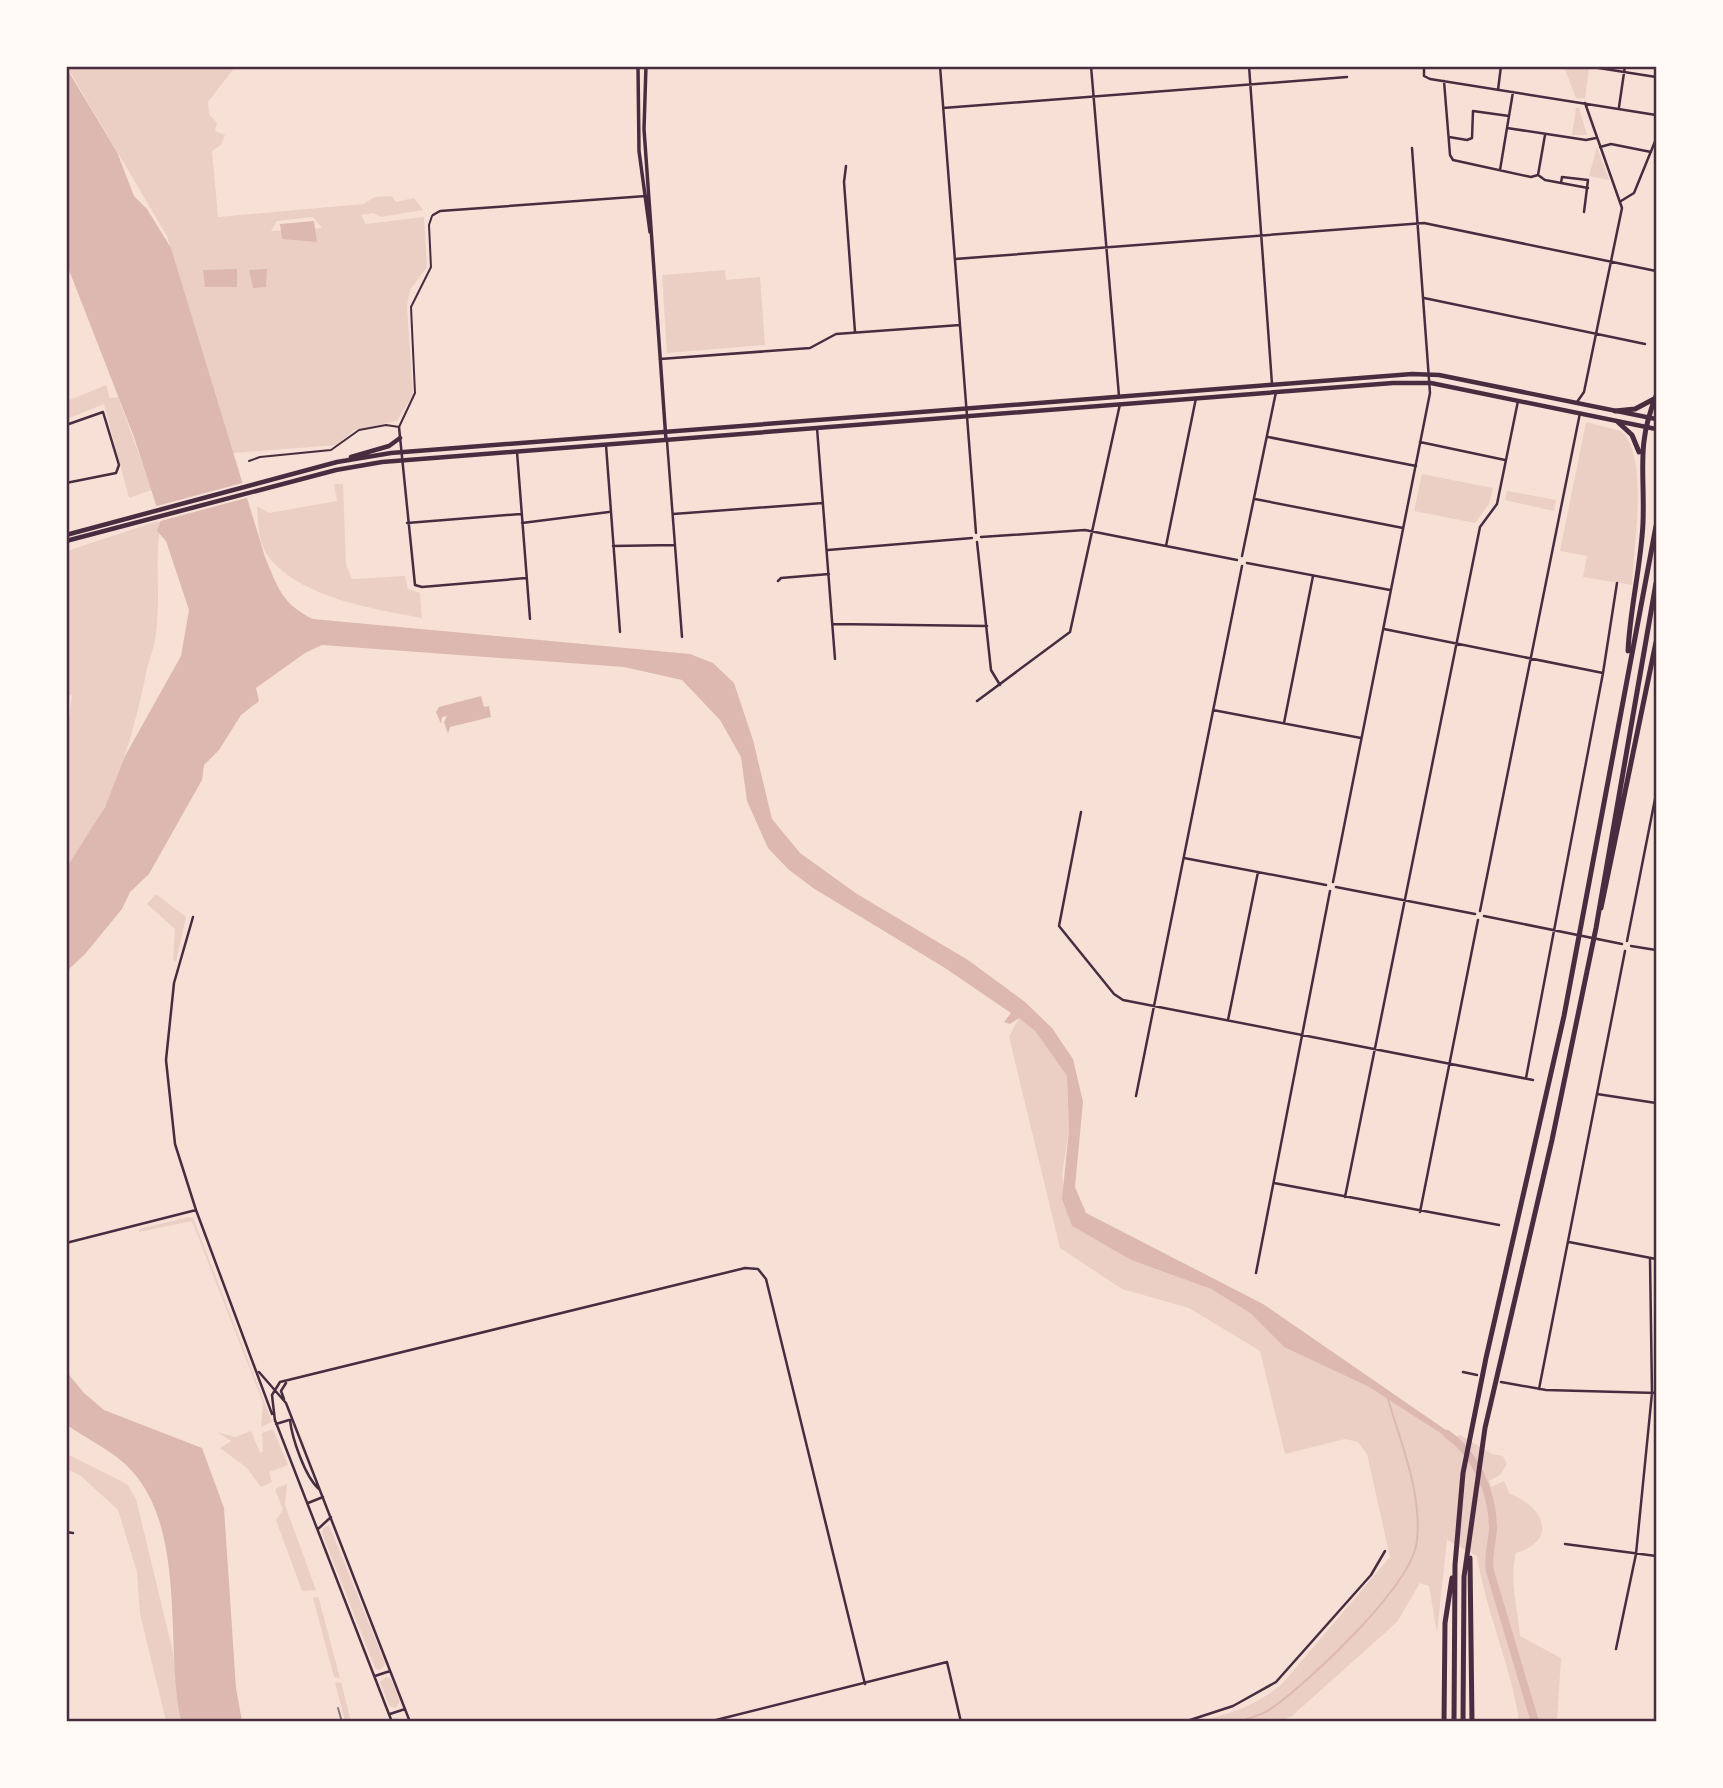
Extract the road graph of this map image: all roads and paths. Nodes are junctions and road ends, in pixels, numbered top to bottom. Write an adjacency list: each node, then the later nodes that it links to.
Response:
1 (638, 66): 40 (main road)
2 (646, 66): 39 (main road)
3 (940, 66): 20 (street)
4 (1091, 66): 17 (street)
5 (1248, 66): 14 (street)
6 (1424, 66): 13 (street)
7 (1501, 66): 15 (street)
8 (1586, 66): 10 (street)
9 (1625, 66): 10 (street)
10 (1624, 73): 12 (street); 19 (street)
11 (1347, 78): 14 (street)
12 (1657, 78)
13 (1444, 81): 15 (street); 25 (street)
14 (1250, 85): 17 (street); 46 (street)
15 (1498, 90): 16 (street)
16 (1513, 92): 18 (street); 21 (street)
17 (1094, 97): 20 (street); 47 (street)
18 (1585, 103): 19 (street); 26 (street)
19 (1619, 107): 22 (street)
20 (943, 108): 48 (street)
21 (1509, 116): 23 (street); 25 (street)
22 (1657, 116)
23 (1507, 128): 24 (street); 33 (street)
24 (1545, 135): 26 (street); 34 (street)
25 (1449, 137): 33 (street)
26 (1596, 138): 28 (street)
27 (1657, 139): 30 (street)
28 (1600, 147): 30 (street); 41 (street)
29 (1412, 148): 44 (street)
30 (1651, 152): 31 (lane); 41 (street)
31 (1657, 153)
32 (846, 166): 53 (street)
33 (1500, 170): 34 (street)
34 (1538, 175): 36 (street)
35 (1579, 177): 36 (street); 37 (street); 38 (street)
36 (1561, 183): 37 (street)
37 (1578, 186): 38 (street)
38 (1588, 188): 42 (street)
39 (649, 195): 40 (street); 45 (main road)
40 (643, 196): 43 (street); 45 (main road)
41 (1620, 201): 49 (street)
42 (1584, 212)
43 (433, 215): 75 (lane)
44 (1418, 223): 46 (street); 49 (street); 51 (street)
45 (650, 234): 56 (main road)
46 (1262, 235): 47 (street); 59 (street)
47 (1105, 247): 48 (street); 61 (street)
48 (955, 259): 52 (street)
49 (1611, 261): 50 (street); 54 (street)
50 (1657, 271)
51 (1424, 298): 54 (street); 57 (street)
52 (960, 325): 53 (street); 67 (street)
53 (855, 332): 56 (street)
54 (1596, 334): 55 (street); 65 (street)
55 (1645, 344)
56 (660, 359): 79 (main road)
57 (1430, 374): 58 (street); 59 (highway); 65 (highway)
58 (1431, 383): 60 (highway); 64 (highway); 83 (street)
59 (1272, 384): 61 (highway)
60 (1276, 392): 63 (highway); 80 (street)
61 (1119, 396): 67 (highway)
62 (1656, 397): 68 (highway); 71 (highway)
63 (1196, 398): 66 (highway); 113 (street)
64 (1518, 401): 69 (highway); 89 (street)
65 (1575, 403): 68 (highway)
66 (1120, 404): 70 (highway); 104 (street)
67 (967, 408): 70 (street); 79 (highway)
68 (1615, 411): 71 (highway)
69 (1580, 413): 73 (highway); 134 (street)
70 (967, 416): 76 (highway); 105 (street)
71 (1647, 417): 72 (highway); 77 (highway)
72 (1657, 419)
73 (1618, 422): 77 (highway); 87 (highway)
74 (66, 425): 93 (street)
75 (399, 427): 81 (street); 90 (lane)
76 (817, 428): 82 (highway); 95 (street)
77 (1645, 428): 78 (highway); 87 (highway)
78 (1657, 429)
79 (666, 432): 82 (main road); 85 (highway)
80 (1267, 437): 92 (street); 94 (street)
81 (400, 438): 85 (street); 91 (highway)
82 (666, 440): 84 (highway); 98 (street)
83 (1420, 442): 89 (street); 92 (street)
84 (606, 445): 86 (highway); 96 (street)
85 (402, 452): 88 (street); 91 (highway)
86 (517, 452): 88 (highway); 97 (street)
87 (1640, 455): 136 (highway)
88 (402, 460): 99 (highway); 100 (street)
89 (1506, 460): 133 (street)
90 (249, 461)
91 (337, 462): 99 (highway)
92 (1416, 466): 103 (street)
93 (66, 483)
94 (1255, 499): 103 (street); 115 (street)
95 (823, 503): 98 (street); 114 (street)
96 (610, 512): 101 (street); 112 (street)
97 (521, 514): 100 (street); 101 (street)
98 (673, 514): 111 (street)
99 (138, 519): 106 (highway); 109 (highway)
100 (407, 523): 121 (street)
101 (522, 523): 121 (street)
102 (1657, 526): 136 (highway)
103 (1403, 528): 125 (street)
104 (1094, 532): 107 (street); 113 (street); 138 (street)
105 (976, 533): 107 (street); 108 (street)
106 (66, 535)
107 (981, 537): 110 (street)
108 (972, 538): 110 (street); 114 (street)
109 (66, 541)
110 (977, 542): 128 (street)
111 (675, 545): 112 (street); 131 (street)
112 (613, 546): 130 (street)
113 (1166, 546): 116 (street)
114 (827, 550): 119 (street)
115 (1242, 556): 116 (street); 117 (street)
116 (1237, 560): 118 (street)
117 (1247, 562): 118 (street); 120 (street)
118 (1242, 566): 140 (street)
119 (829, 574): 122 (street); 127 (street)
120 (1313, 576): 125 (street); 141 (street)
121 (526, 578): 126 (street)
122 (778, 580)
123 (1617, 583): 137 (street)
124 (1657, 583): 157 (highway)
125 (1390, 590): 129 (street)
126 (530, 619)
127 (833, 624): 128 (street); 135 (street)
128 (987, 626): 138 (street)
129 (1383, 629): 133 (street); 142 (street)
130 (620, 632)
131 (682, 637)
132 (1657, 642): 157 (highway)
133 (1457, 643): 134 (street); 151 (street)
134 (1529, 657): 137 (street); 152 (street)
135 (835, 659)
136 (1627, 671): 209 (highway)
137 (1604, 673): 158 (street)
138 (1000, 685): 139 (street)
139 (977, 701)
140 (1213, 710): 141 (street); 145 (street)
141 (1284, 723): 142 (street)
142 (1361, 738): 147 (street)
143 (1657, 794): 159 (street)
144 (1081, 812): 164 (street)
145 (1184, 858): 146 (street); 164 (street)
146 (1258, 872): 148 (street); 165 (street)
147 (1332, 882): 148 (street); 149 (street)
148 (1325, 885): 150 (street)
149 (1336, 887): 150 (street); 151 (street)
150 (1330, 891): 166 (street)
151 (1404, 901): 153 (street); 167 (street)
152 (1480, 911): 153 (street); 154 (street)
153 (1475, 914): 156 (street)
154 (1484, 916): 156 (street); 158 (street)
155 (192, 917): 176 (street)
156 (1478, 920): 168 (street)
157 (1595, 928): 210 (highway)
158 (1552, 931): 160 (street); 169 (street)
159 (1627, 941): 160 (street); 161 (street)
160 (1622, 944): 163 (street)
161 (1631, 946): 162 (street); 163 (street)
162 (1657, 950)
163 (1625, 951): 171 (street)
164 (1154, 1006): 165 (street); 172 (street)
165 (1228, 1020): 166 (street)
166 (1301, 1034): 167 (street); 174 (street)
167 (1375, 1049): 168 (street); 175 (street)
168 (1449, 1063): 169 (street); 177 (street)
169 (1526, 1078): 170 (street)
170 (1534, 1080)
171 (1597, 1094): 173 (street); 179 (street)
172 (1136, 1097)
173 (1657, 1103)
174 (1273, 1183): 175 (street); 183 (street)
175 (1345, 1197): 177 (street)
176 (196, 1210): 180 (street); 184 (street)
177 (1420, 1212): 178 (street)
178 (1499, 1225)
179 (1569, 1242): 181 (street); 192 (street)
180 (66, 1243)
181 (1650, 1258): 182 (street); 193 (street)
182 (1657, 1259)
183 (1256, 1273)
184 (256, 1366): 187 (street); 196 (street)
185 (1463, 1372): 186 (street)
186 (1477, 1375)
187 (265, 1380): 188 (street); 191 (street)
188 (282, 1381): 189 (street); 191 (street)
189 (289, 1381): 194 (street); 214 (street)
190 (1501, 1382): 192 (street)
191 (274, 1389): 194 (street); 196 (street)
192 (1539, 1389): 193 (street)
193 (1654, 1393): 207 (street)
194 (286, 1403): 195 (street)
195 (290, 1415): 196 (street); 197 (street); 197 (street)
196 (275, 1422): 198 (street)
197 (304, 1455): 198 (street); 199 (street)
198 (291, 1461): 200 (street)
199 (323, 1497): 200 (street); 201 (street)
200 (308, 1503): 202 (street)
201 (331, 1517): 202 (street); 212 (street)
202 (318, 1529): 213 (street)
203 (66, 1532): 204 (street)
204 (73, 1533)
205 (1565, 1544): 207 (street)
206 (1385, 1550): 221 (street)
207 (1636, 1554): 208 (street); 211 (street)
208 (1657, 1556)
209 (1455, 1565): 222 (highway); 223 (highway)
210 (1467, 1579): 224 (highway); 225 (highway)
211 (1616, 1649)
212 (390, 1671): 213 (street); 215 (street)
213 (374, 1676): 216 (street)
214 (865, 1684): 219 (street); 220 (street)
215 (405, 1709): 216 (street); 218 (street)
216 (390, 1714): 217 (street)
217 (393, 1721)
218 (410, 1721)
219 (708, 1721)
220 (961, 1721)
221 (1184, 1721)
222 (1444, 1721)
223 (1454, 1721)
224 (1463, 1721)
225 (1472, 1721)

